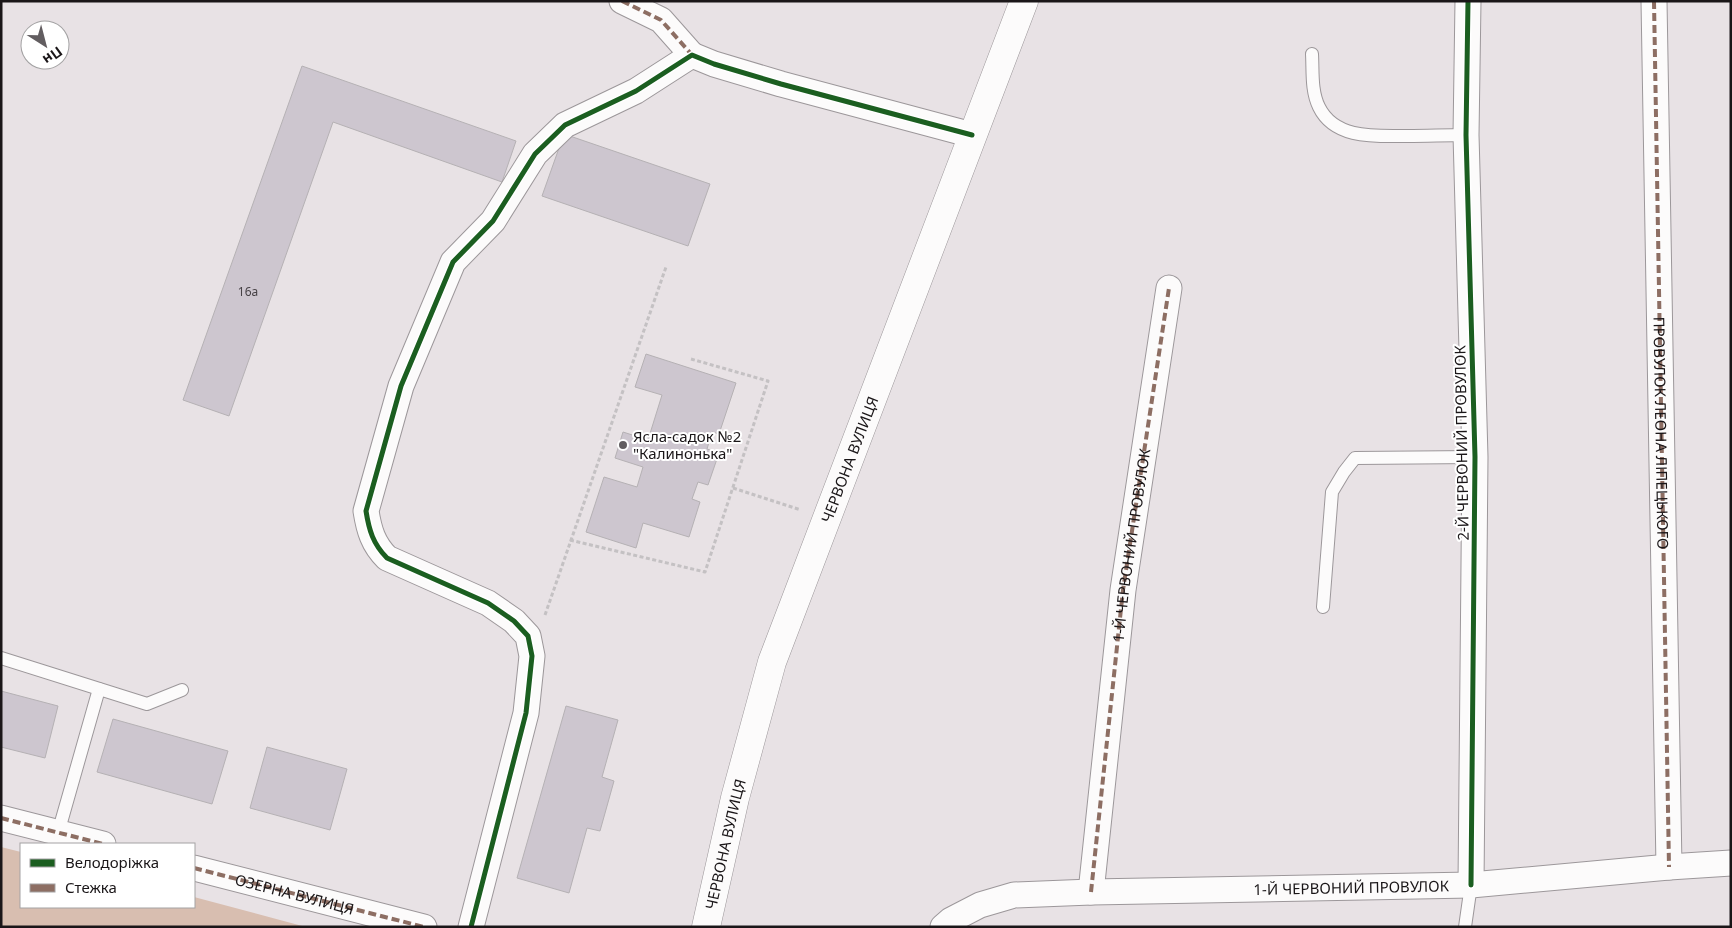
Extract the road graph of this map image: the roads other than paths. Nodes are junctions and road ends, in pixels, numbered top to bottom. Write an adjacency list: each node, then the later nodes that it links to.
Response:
1 (622, 1): 6 (street)
2 (1024, 1): 7 (main road, ЧЕРВОНА ВУЛИЦЯ)
3 (1468, 1): 8 (street, 2-Й ЧЕРВОНИЙ ПРОВУЛОК)
4 (1654, 1): 19 (street, ПРОВУЛОК ЛЕОНА ЛІПЕЦЬКОГО)
5 (1312, 54): 8 (lane)
6 (692, 55): 7 (street); 24 (street)
7 (972, 135): 25 (main road, ЧЕРВОНА ВУЛИЦЯ)
8 (1466, 135): 10 (street, 2-Й ЧЕРВОНИЙ ПРОВУЛОК)
9 (1169, 288): 22 (street, 1-Й ЧЕРВОНИЙ ПРОВУЛОК)
10 (1475, 457): 11 (lane); 21 (street, 2-Й ЧЕРВОНИЙ ПРОВУЛОК)
11 (1323, 607)
12 (1, 658): 13 (lane)
13 (99, 689): 14 (lane); 16 (lane)
14 (182, 690)
15 (1, 818): 16 (street)
16 (58, 833): 17 (street)
17 (99, 843)
18 (1731, 862): 19 (street, 1-Й ЧЕРВОНИЙ ПРОВУЛОК)
19 (1669, 867): 21 (street, 1-Й ЧЕРВОНИЙ ПРОВУЛОК)
20 (195, 868): 23 (street, ОЗЕРНА ВУЛИЦЯ)
21 (1472, 885): 22 (street, 1-Й ЧЕРВОНИЙ ПРОВУЛОК); 27 (lane)
22 (1091, 892): 26 (street, 1-Й ЧЕРВОНИЙ ПРОВУЛОК)
23 (424, 927)
24 (471, 927)
25 (706, 927)
26 (943, 927)
27 (1465, 927)

